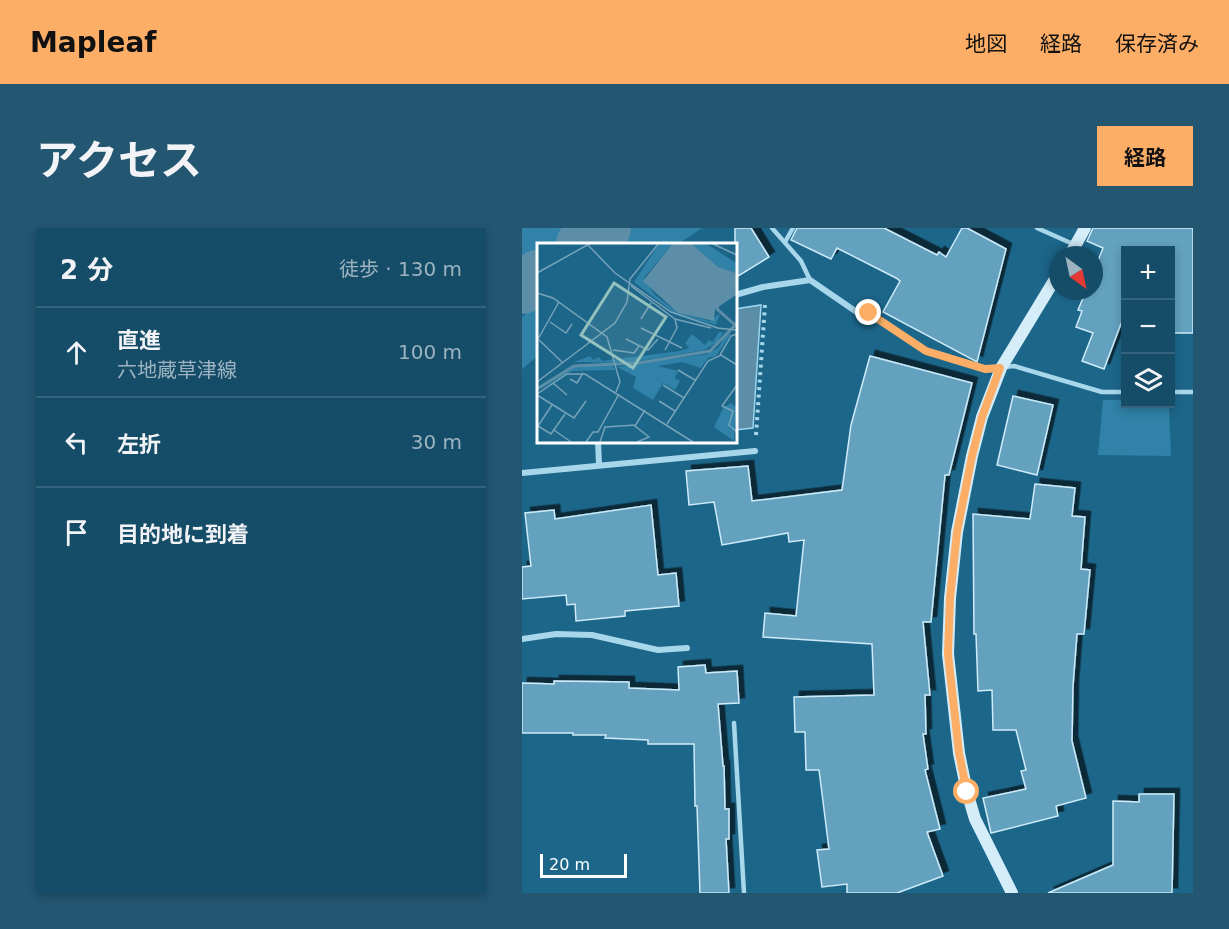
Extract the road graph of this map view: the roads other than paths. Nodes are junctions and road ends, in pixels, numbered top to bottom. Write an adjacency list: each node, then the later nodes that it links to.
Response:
1 (772, 228): 5 (lane)
2 (793, 228): 5 (lane)
3 (1037, 228): 6 (lane)
4 (1085, 228): 7 (main road)
5 (785, 242): 8 (lane)
6 (1066, 246)
7 (1074, 246)
8 (810, 280): 10 (street); 11 (street)
9 (1049, 289): 12 (main road)
10 (736, 295)
11 (861, 315): 12 (lane)
12 (1000, 368): 13 (lane); 24 (main road)
13 (1121, 392)
14 (1175, 392): 15 (lane)
15 (1193, 392)
16 (598, 442): 18 (street)
17 (755, 451): 18 (street)
18 (599, 465): 19 (street)
19 (522, 473)
20 (522, 639): 21 (street)
21 (687, 648)
22 (734, 723): 23 (lane)
23 (744, 893)
24 (1011, 893)

